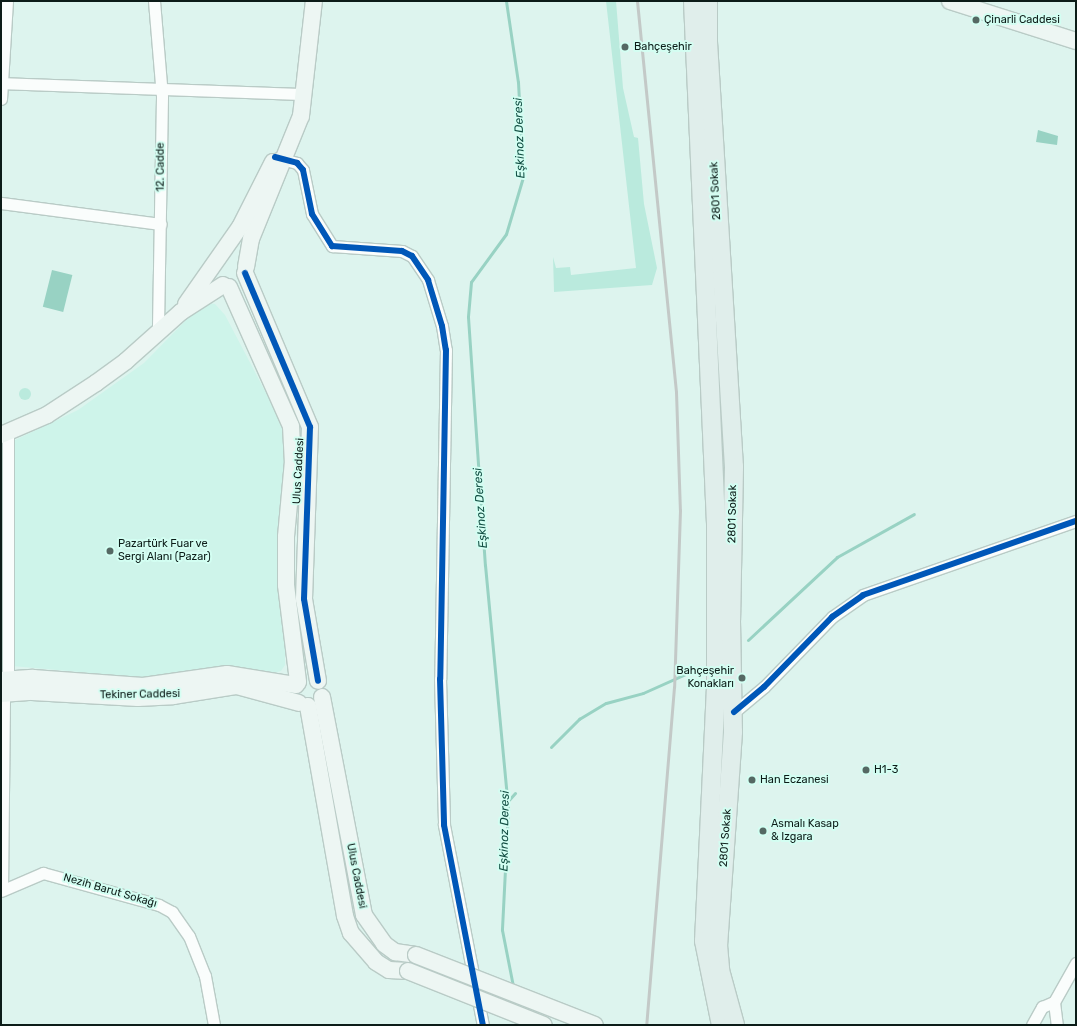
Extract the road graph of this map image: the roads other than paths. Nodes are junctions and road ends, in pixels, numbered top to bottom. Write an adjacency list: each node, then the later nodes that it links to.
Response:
1 (7, 1): 8 (street)
2 (154, 1): 9 (street, 12. Cadde)
3 (314, 1): 10 (street)
4 (692, 1): 23 (main road, 2801 Sokak)
5 (708, 1): 29 (main road, 2801 Sokak)
6 (950, 1): 7 (street)
7 (1076, 41)
8 (2, 83): 9 (street); 11 (street)
9 (161, 90): 10 (street); 14 (street, 12. Cadde)
10 (302, 94): 12 (street)
11 (1, 99)
12 (280, 159): 15 (street); 16 (street); 34 (street)
13 (1, 203): 14 (street)
14 (161, 224): 19 (street, 12. Cadde)
15 (216, 260): 16 (street); 17 (street); 18 (street)
16 (245, 270): 17 (street); 24 (street, Ulus Caddesi)
17 (226, 286): 18 (street); 25 (street, Ulus Caddesi)
18 (181, 312): 19 (street)
19 (158, 333): 20 (street)
20 (5, 434): 21 (street)
21 (4, 471): 26 (street)
22 (1076, 520): 29 (street)
23 (716, 665): 29 (main road); 37 (main road, 2801 Sokak)
24 (318, 681): 25 (street); 27 (street, Ulus Caddesi)
25 (297, 683): 26 (street, Tekiner Caddesi); 28 (street, Ulus Caddesi)
26 (4, 687): 28 (street, Tekiner Caddesi); 30 (street)
27 (322, 697): 28 (street); 36 (street, Ulus Caddesi, bridge)
28 (303, 704): 35 (street, Ulus Caddesi, bridge)
29 (734, 712): 38 (main road, 2801 Sokak)
30 (1, 890): 33 (street, Nezih Barut Sokağı)
31 (1076, 963): 32 (street)
32 (1054, 1002): 39 (street); 40 (street)
33 (214, 1025)
34 (483, 1025)
35 (544, 1025)
36 (595, 1025)
37 (721, 1025)
38 (735, 1025)
39 (1032, 1025)
40 (1057, 1025)

